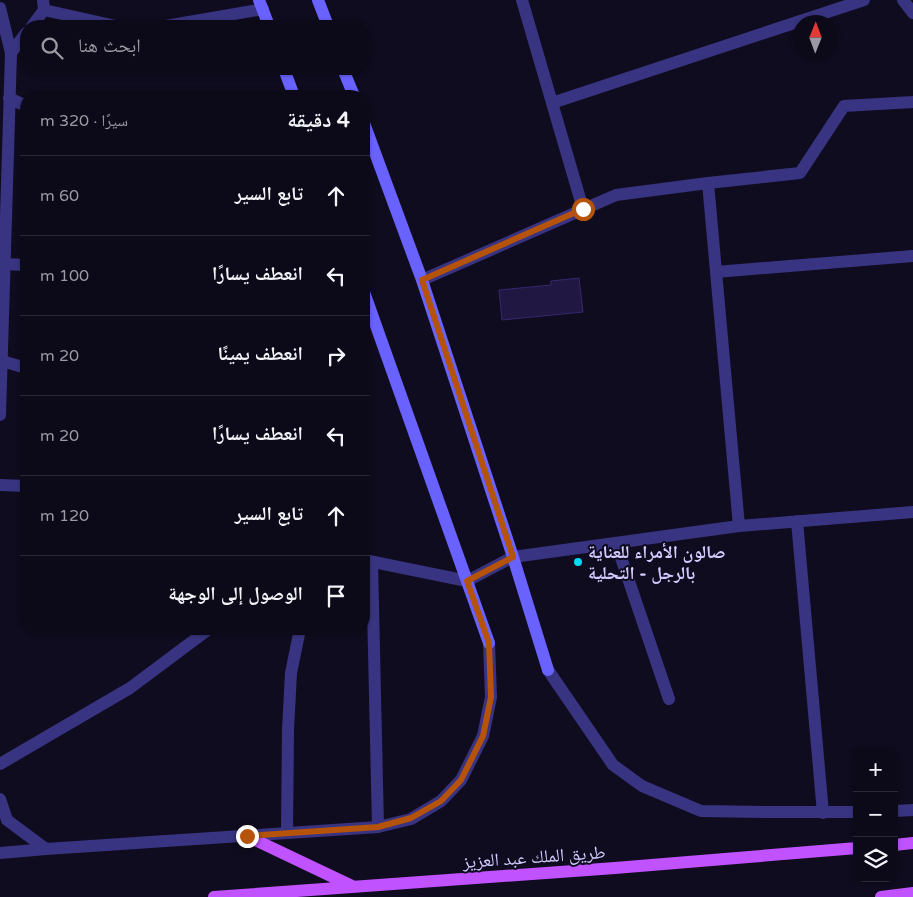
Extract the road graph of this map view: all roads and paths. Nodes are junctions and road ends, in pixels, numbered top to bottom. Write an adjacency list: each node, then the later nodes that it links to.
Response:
1 (318, 0): 13 (main road)
2 (522, 0): 23 (street)
3 (864, 0): 23 (street)
4 (903, 0): 7 (street)
5 (44, 5): 9 (street); 10 (street)
6 (261, 5): 11 (street); 12 (main road)
7 (913, 12)
8 (1, 16): 15 (street)
9 (35, 20)
10 (95, 20)
11 (193, 20)
12 (267, 20)
13 (326, 20)
14 (20, 41): 15 (street)
15 (11, 53): 20 (street)
16 (288, 75): 18 (main road)
17 (346, 75): 19 (main road)
18 (292, 90)
19 (352, 90)
20 (9, 98): 22 (street); 25 (street)
21 (913, 102): 26 (street)
22 (20, 103)
23 (552, 103): 27 (street)
24 (370, 139): 32 (main road)
25 (3, 177): 29 (street)
26 (708, 183): 27 (street); 31 (street)
27 (583, 209): 32 (street)
28 (913, 256): 31 (street)
29 (4, 264): 30 (street); 34 (street)
30 (20, 265)
31 (716, 272): 41 (street)
32 (422, 280): 43 (main road)
33 (370, 309): 45 (main road)
34 (2, 362): 35 (street); 36 (street)
35 (20, 366)
36 (0, 415)
37 (0, 485): 38 (street)
38 (20, 486)
39 (913, 512): 40 (street)
40 (797, 521): 41 (street); 57 (street)
41 (739, 526): 42 (street)
42 (616, 543): 43 (street); 51 (street)
43 (513, 557): 45 (street); 50 (main road)
44 (370, 561): 45 (street)
45 (467, 581): 49 (main road)
46 (201, 635): 52 (street)
47 (299, 635): 59 (street)
48 (369, 635): 58 (street)
49 (489, 643): 58 (street)
50 (548, 670): 57 (street)
51 (668, 699)
52 (0, 764)
53 (0, 800): 62 (street)
54 (913, 810): 55 (street)
55 (898, 811)
56 (853, 812): 57 (street)
57 (823, 813)
58 (378, 827): 59 (street)
59 (286, 833): 60 (street)
60 (247, 836): 62 (street); 64 (main road)
61 (853, 848): 64 (main road, طريق الملك عبد العزيز)
62 (46, 849): 63 (street)
63 (0, 854)
64 (354, 887): 66 (main road, طريق الملك عبد العزيز)
65 (913, 893): 67 (main road)
66 (214, 897)
67 (881, 897)

